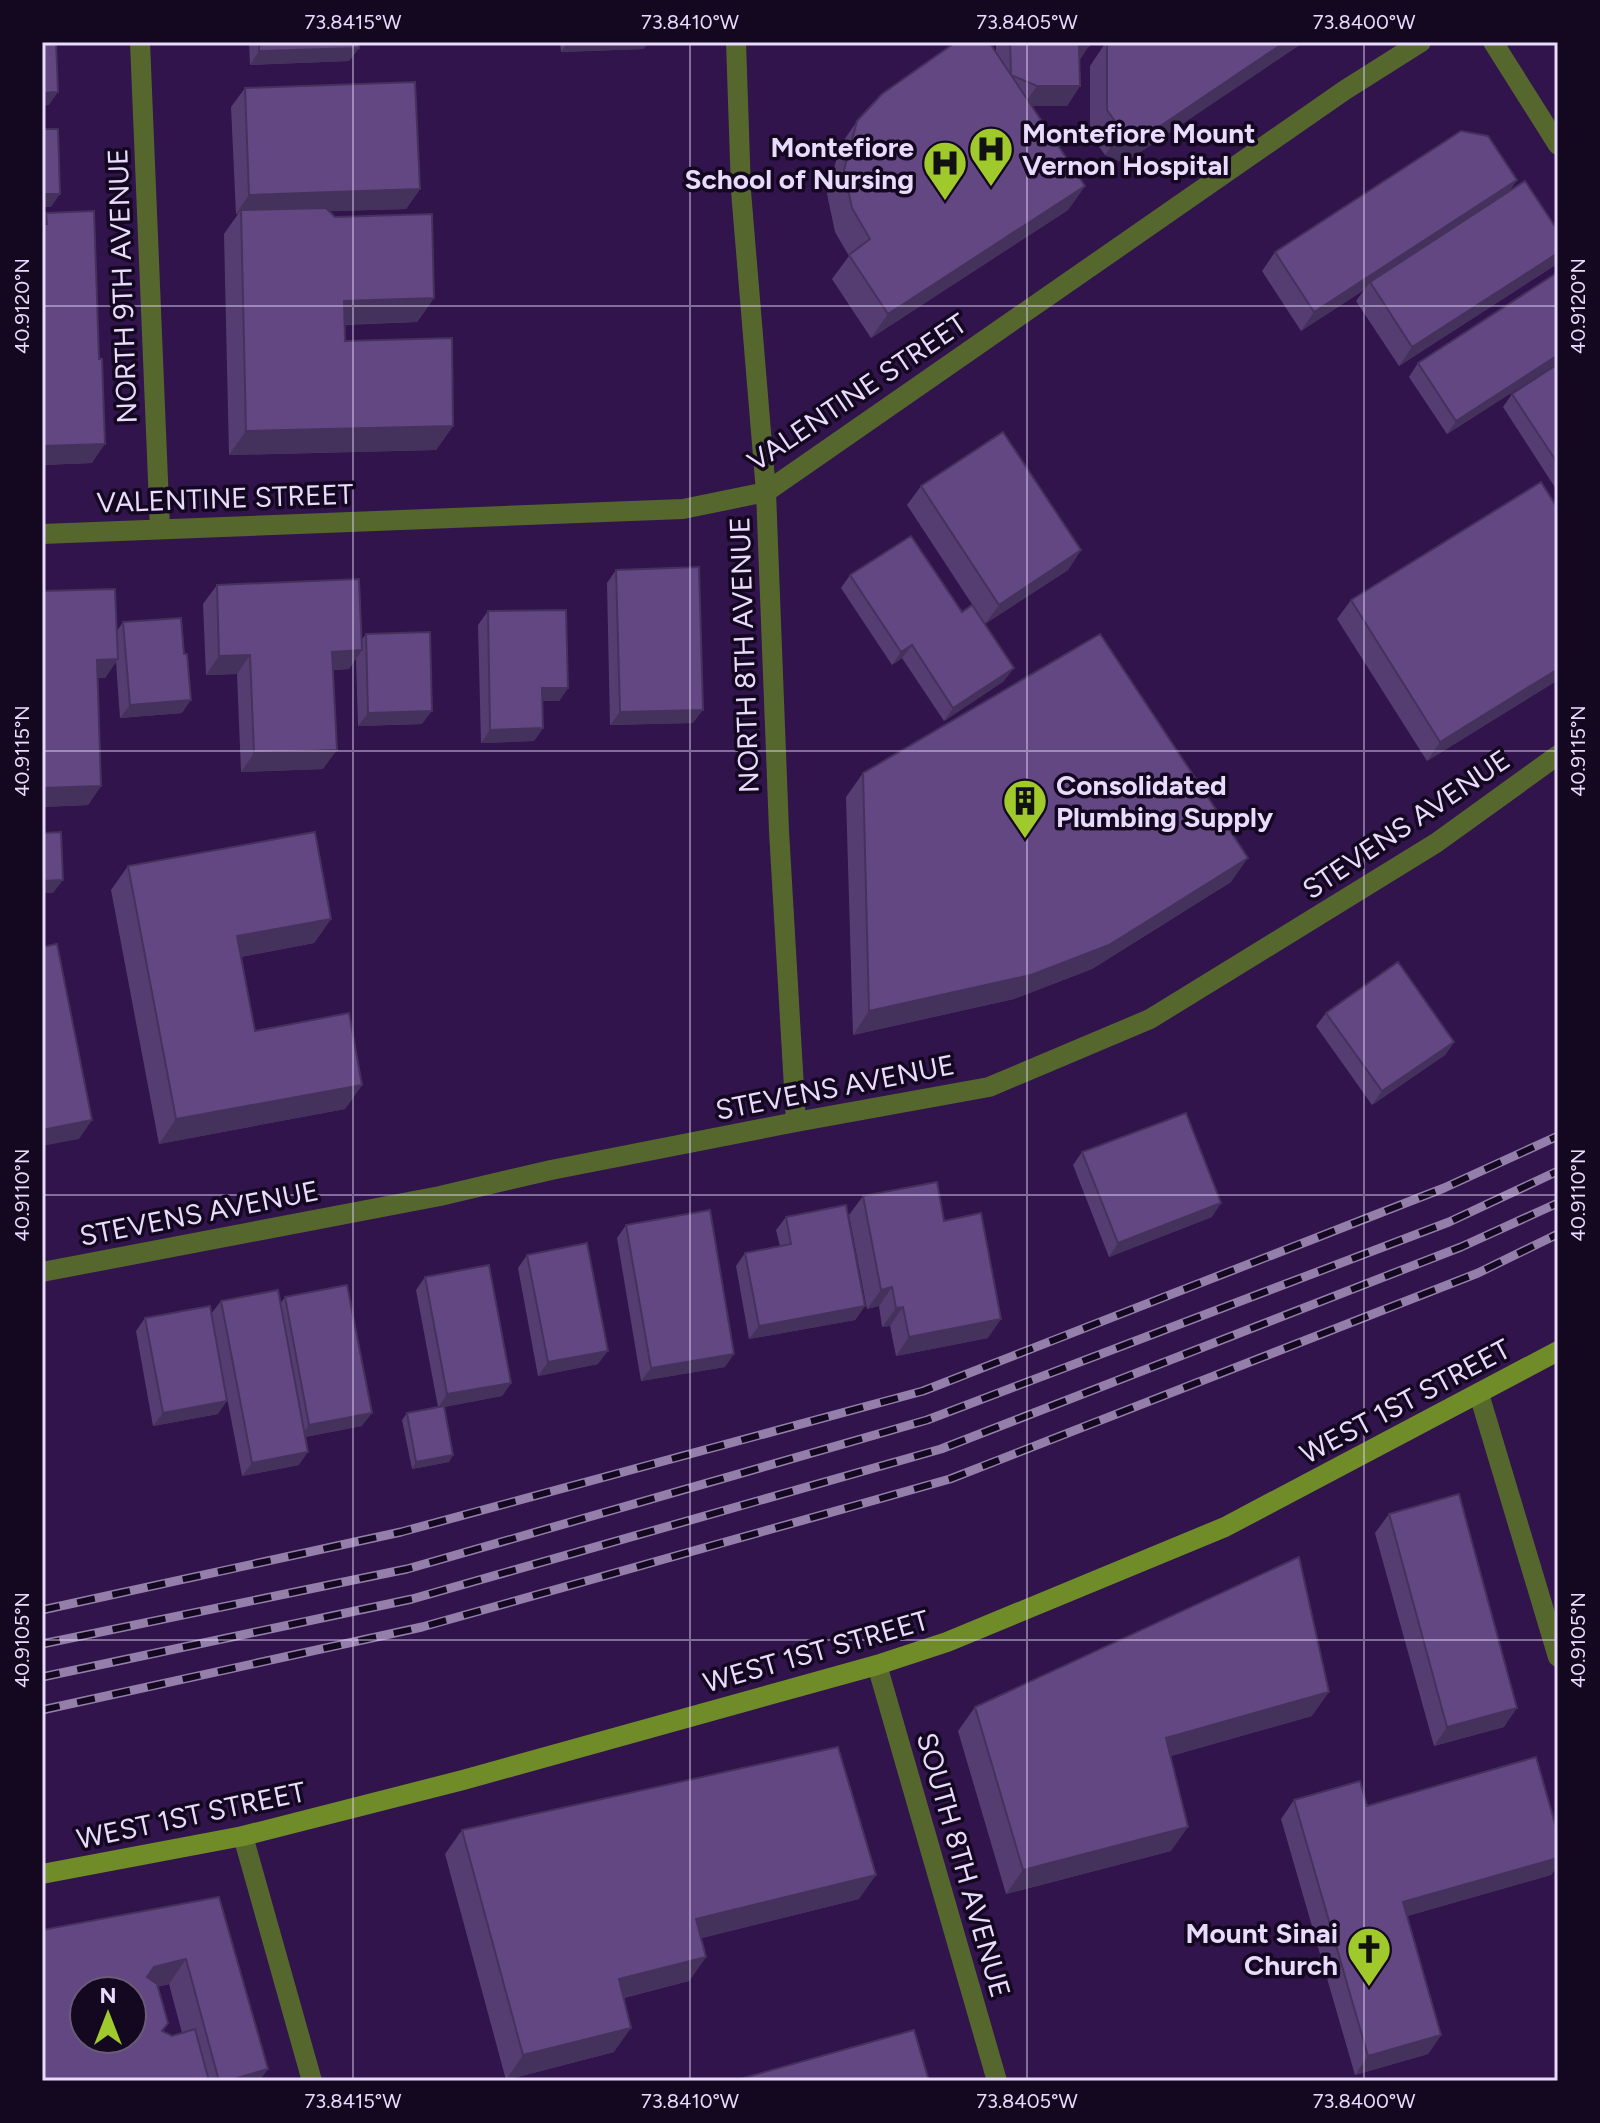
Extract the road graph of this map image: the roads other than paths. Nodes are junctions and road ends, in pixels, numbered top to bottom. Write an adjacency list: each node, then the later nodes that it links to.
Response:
1 (140, 42): 7 (street, NORTH 9TH AVENUE)
2 (736, 42): 6 (street, NORTH 8TH AVENUE)
3 (1421, 42): 6 (street, VALENTINE STREET)
4 (1493, 42): 5 (street)
5 (1558, 145)
6 (766, 492): 7 (street, VALENTINE STREET); 10 (street, NORTH 8TH AVENUE)
7 (160, 529): 8 (street, VALENTINE STREET)
8 (42, 534)
9 (1558, 755): 10 (street, STEVENS AVENUE)
10 (796, 1122): 11 (street, STEVENS AVENUE)
11 (42, 1272)
12 (1558, 1351): 13 (main road, WEST 1ST STREET)
13 (1479, 1394): 14 (street); 15 (main road, WEST 1ST STREET)
14 (1558, 1657)
15 (877, 1665): 16 (main road, WEST 1ST STREET); 19 (street, SOUTH 8TH AVENUE)
16 (243, 1836): 17 (main road, WEST 1ST STREET); 18 (street)
17 (42, 1874)
18 (312, 2081)
19 (997, 2081)

